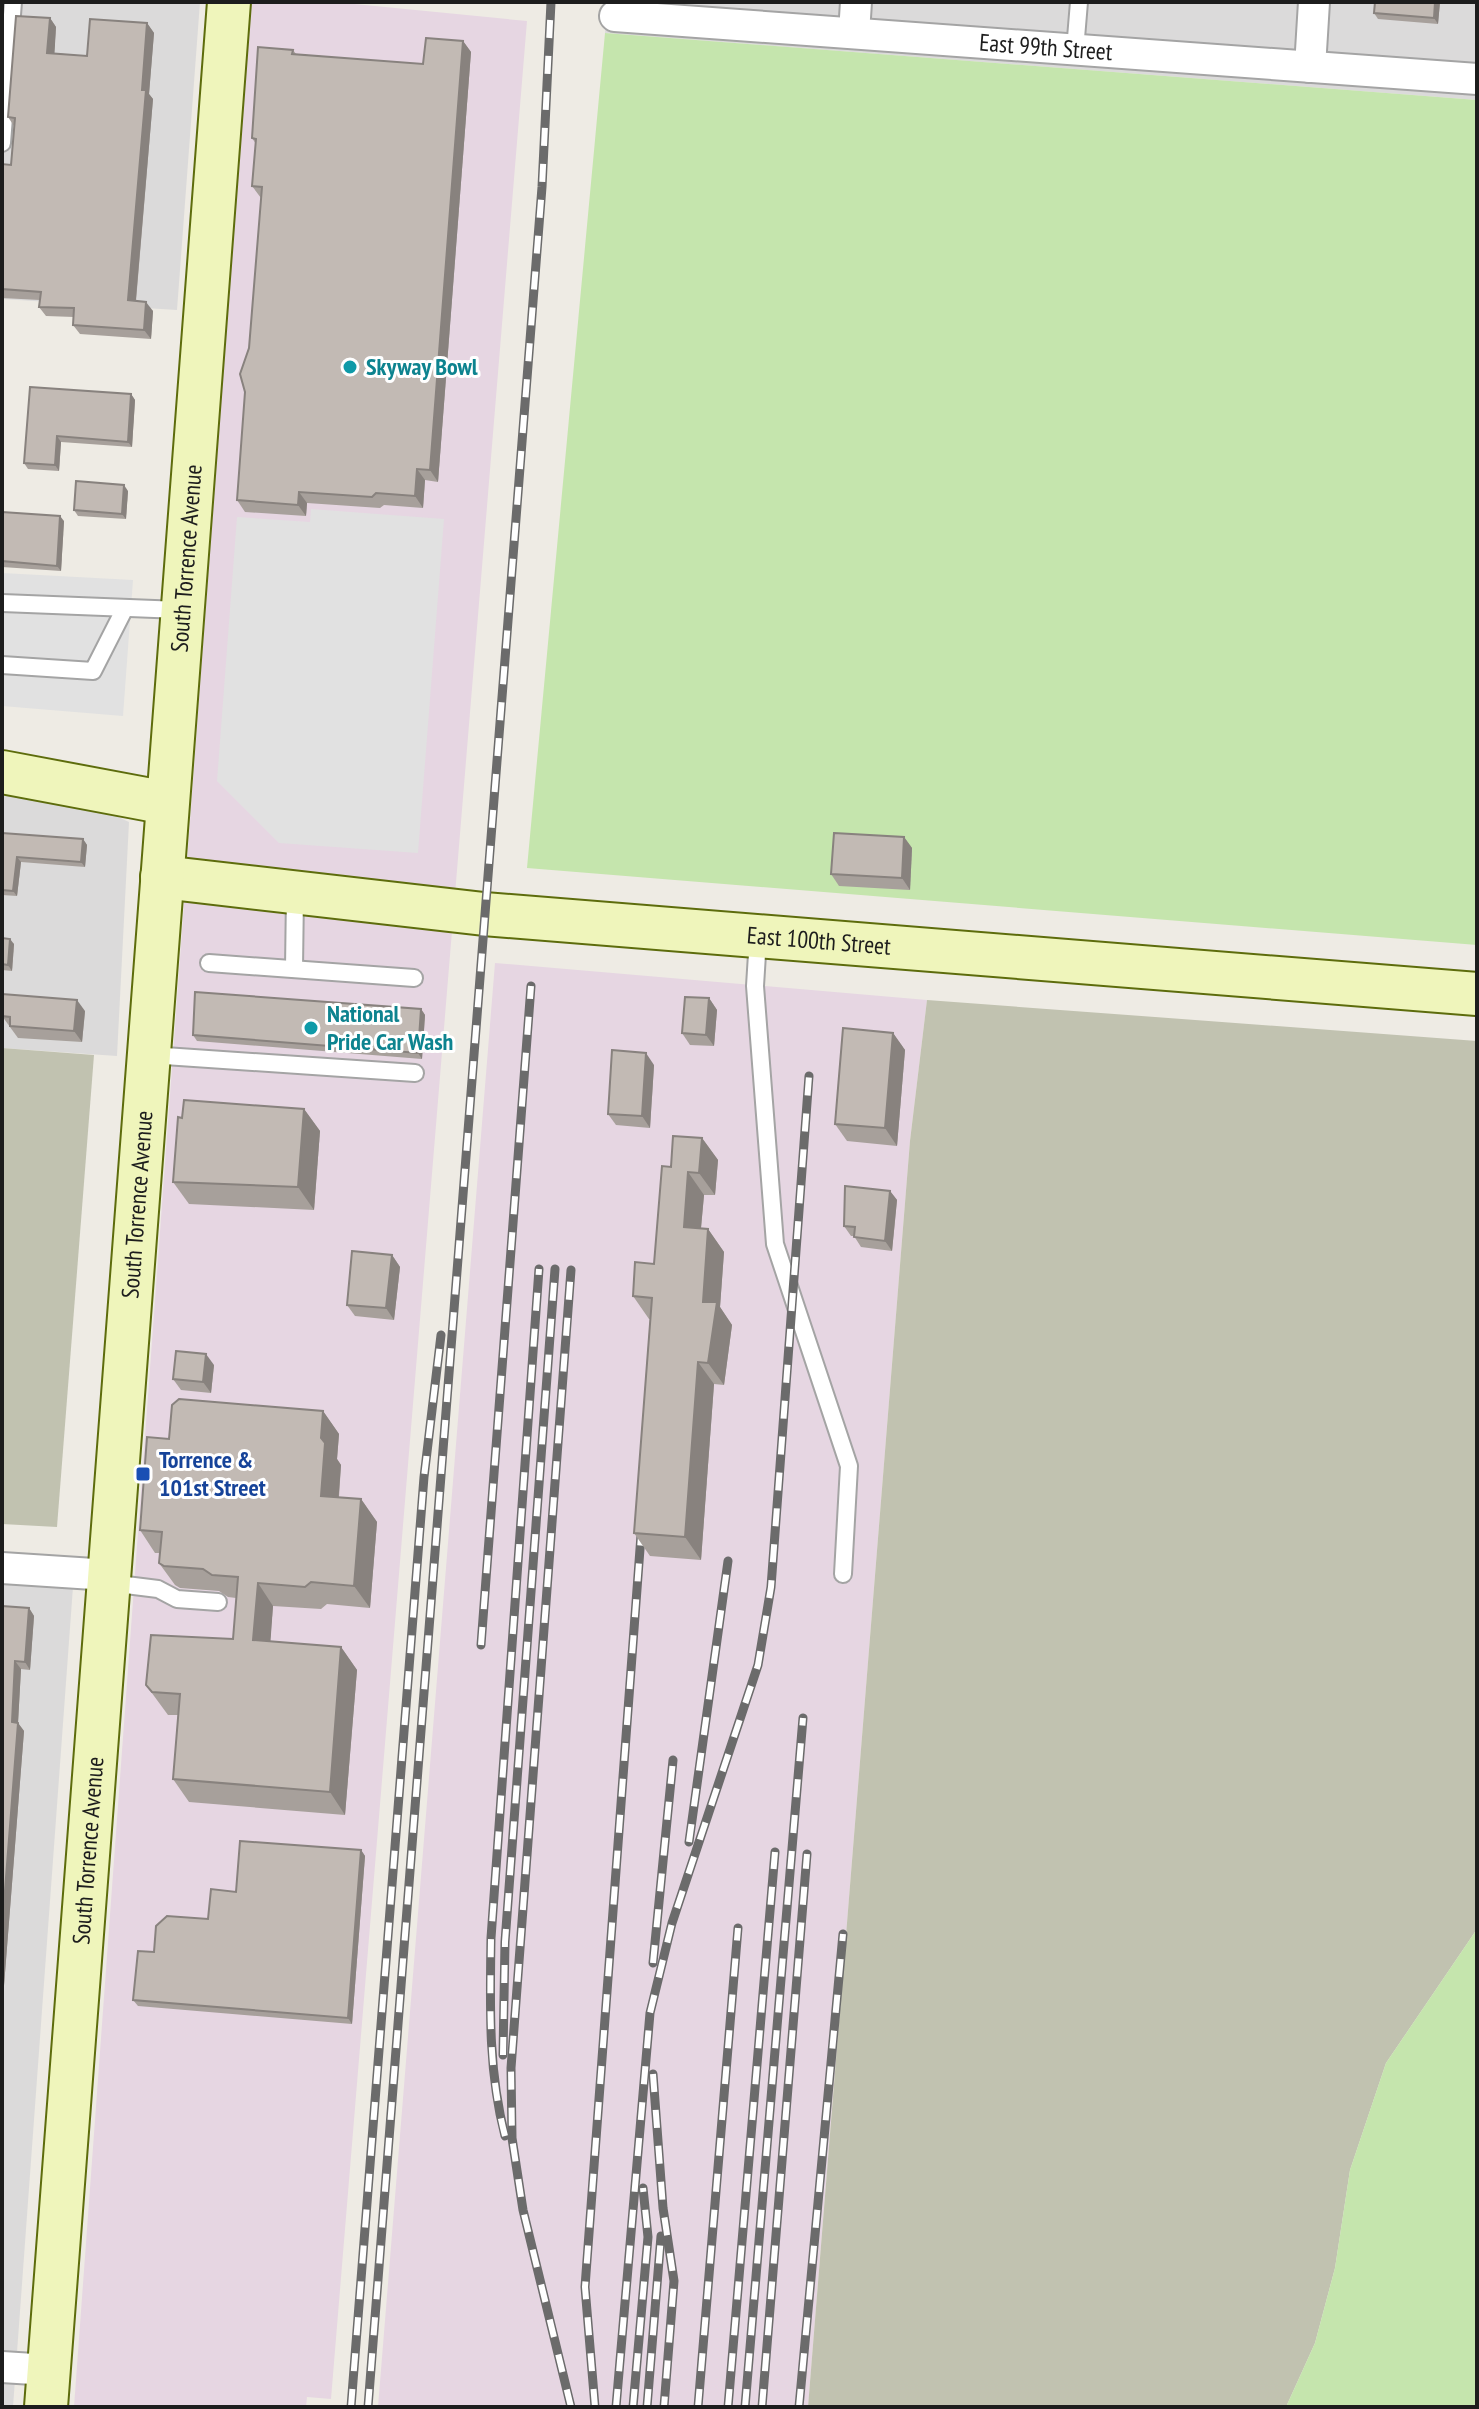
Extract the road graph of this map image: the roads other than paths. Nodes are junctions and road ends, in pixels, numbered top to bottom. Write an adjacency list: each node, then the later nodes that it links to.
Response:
1 (13, 2): 11 (lane)
2 (229, 2): 14 (main road, South Torrence Avenue)
3 (856, 2): 7 (street)
4 (1079, 2): 8 (lane)
5 (1314, 2): 9 (street)
6 (616, 9): 7 (street, East 99th Street)
7 (854, 33): 8 (street, East 99th Street)
8 (1075, 50): 9 (street, East 99th Street)
9 (1310, 67): 10 (street, East 99th Street)
10 (1477, 79)
11 (2, 143)
12 (2, 603): 13 (lane)
13 (125, 608): 14 (lane); 15 (lane)
14 (182, 611): 17 (main road, South Torrence Avenue)
15 (2, 665)
16 (2, 772): 17 (main road)
17 (167, 803): 18 (main road, South Torrence Avenue)
18 (162, 877): 19 (main road, East 100th Street); 25 (main road, South Torrence Avenue)
19 (295, 892): 20 (main road, East 100th Street); 22 (lane)
20 (758, 936): 24 (main road, East 100th Street); 28 (lane)
21 (209, 963): 22 (lane)
22 (294, 968): 23 (lane)
23 (414, 978)
24 (1477, 994)
25 (148, 1055): 26 (lane); 29 (main road, South Torrence Avenue)
26 (415, 1073)
27 (2, 1568): 29 (street)
28 (843, 1574)
29 (108, 1579): 30 (lane); 32 (main road, South Torrence Avenue)
30 (218, 1602)
31 (2, 2367): 32 (street)
32 (48, 2388)

